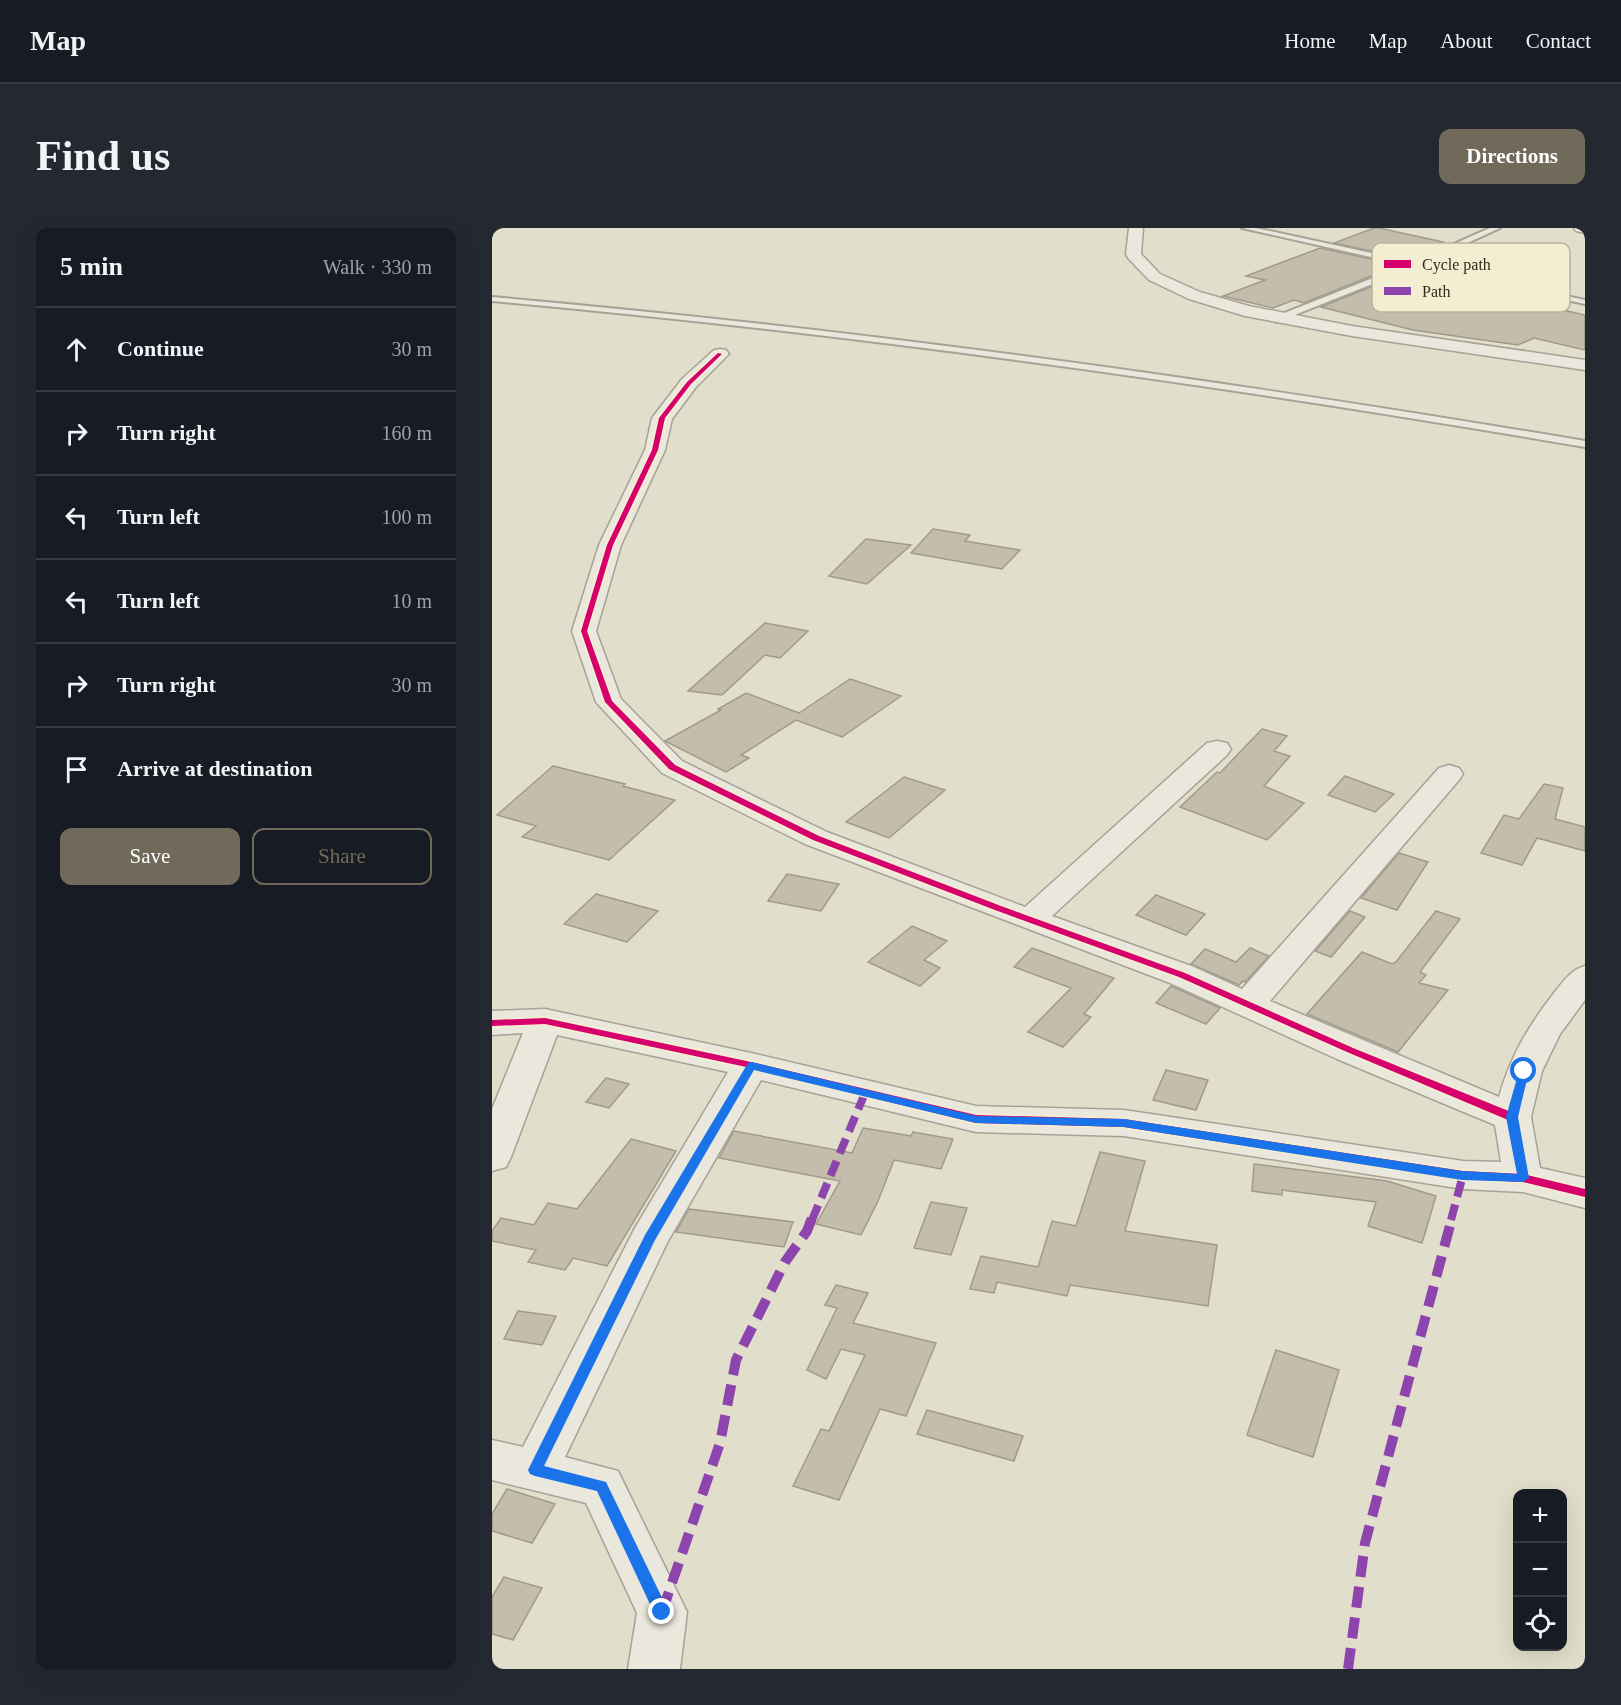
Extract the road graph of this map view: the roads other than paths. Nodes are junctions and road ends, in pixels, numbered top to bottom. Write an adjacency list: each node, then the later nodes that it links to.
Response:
1 (1136, 228): 12 (street)
2 (1246, 228): 7 (lane)
3 (1496, 228): 6 (lane)
4 (1581, 228): 5 (street)
5 (1585, 229)
6 (1462, 243)
7 (1372, 256)
8 (1372, 281): 12 (lane)
9 (492, 299): 15 (lane)
10 (1570, 299): 11 (lane)
11 (1585, 302)
12 (1277, 319): 14 (street)
13 (720, 354): 18 (street)
14 (1585, 365)
15 (1585, 444)
16 (1217, 749): 18 (street)
17 (1449, 774): 20 (street)
18 (1030, 919): 20 (street)
19 (1585, 977): 24 (street)
20 (1248, 1004): 24 (street)
21 (545, 1021): 22 (street); 23 (street); 25 (street)
22 (492, 1023)
23 (752, 1065): 26 (street); 28 (street)
24 (1512, 1117): 26 (street)
25 (492, 1157)
26 (1523, 1178): 27 (street)
27 (1585, 1193)
28 (513, 1465): 29 (street)
29 (654, 1669)

